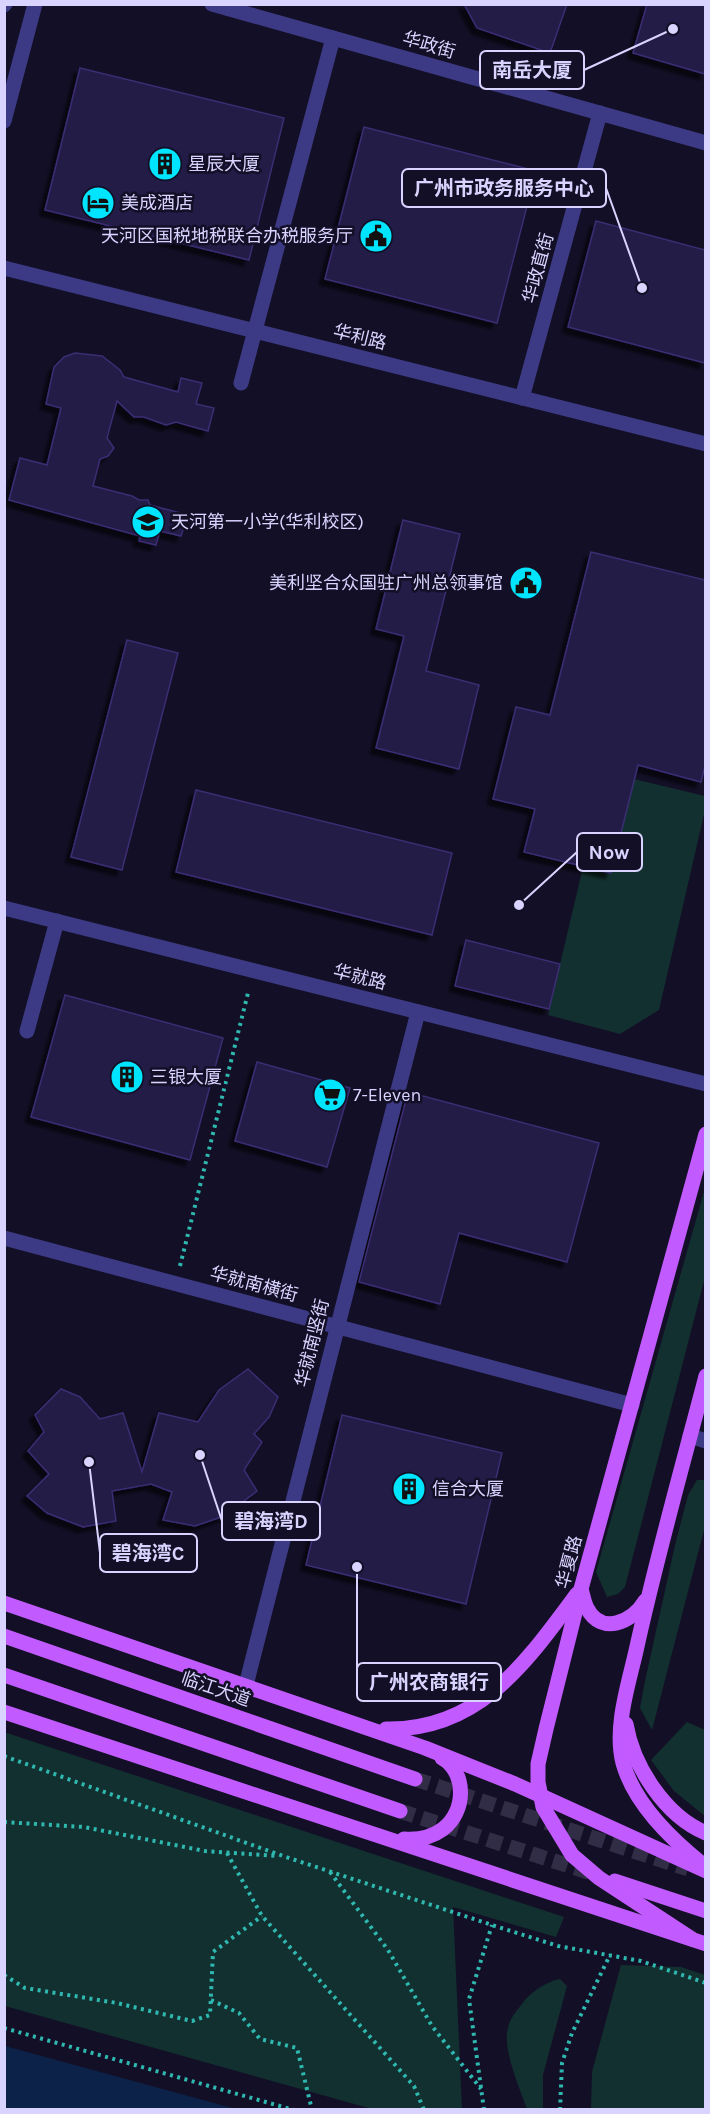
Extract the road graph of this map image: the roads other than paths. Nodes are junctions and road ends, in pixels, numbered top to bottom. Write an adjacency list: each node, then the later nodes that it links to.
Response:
1 (35, 4): 5 (street)
2 (212, 4): 3 (street, 华政街)
3 (333, 38): 4 (street, 华政街); 8 (street)
4 (600, 113): 6 (street, 华政街); 10 (street, 华政直街)
5 (4, 121)
6 (705, 142)
7 (4, 268): 8 (street, 华利路)
8 (255, 330): 9 (street); 10 (street, 华利路)
9 (241, 383)
10 (522, 398): 11 (street, 华利路)
11 (705, 444)
12 (4, 908): 13 (street, 华就路)
13 (57, 921): 14 (street, 华就路); 15 (street)
14 (418, 1012): 16 (street, 华就路); 19 (street, 华就南竖街)
15 (27, 1030)
16 (705, 1084)
17 (705, 1134): 21 (main road, 华夏路)
18 (4, 1238): 19 (street, 华就南横街)
19 (336, 1326): 21 (street, 华就南横街); 29 (street, 华就南竖街)
20 (705, 1376): 22 (main road)
21 (632, 1405): 24 (main road, 华夏路)
22 (690, 1436): 23 (street); 25 (main road)
23 (705, 1441)
24 (581, 1589): 25 (main road); 32 (main road); 35 (main road, 华夏路)
25 (647, 1597): 30 (main road)
26 (4, 1603): 29 (main road)
27 (4, 1636): 34 (main road, 临江大道)
28 (4, 1675): 36 (main road)
29 (246, 1685): 32 (main road)
30 (626, 1694): 37 (main road); 40 (main road)
31 (4, 1712): 38 (main road)
32 (373, 1728): 33 (main road)
33 (425, 1748): 35 (main road); 38 (main road)
34 (415, 1779)
35 (541, 1796): 39 (main road, 华夏路); 40 (main road)
36 (400, 1811)
37 (705, 1833)
38 (386, 1838): 41 (main road)
39 (572, 1855): 42 (main road, 华夏路); 43 (main road)
40 (705, 1869)
41 (581, 1903): 42 (main road); 44 (main road)
42 (642, 1906): 43 (main road); 44 (main road, 华夏路)
43 (703, 1910)
44 (699, 1942)

